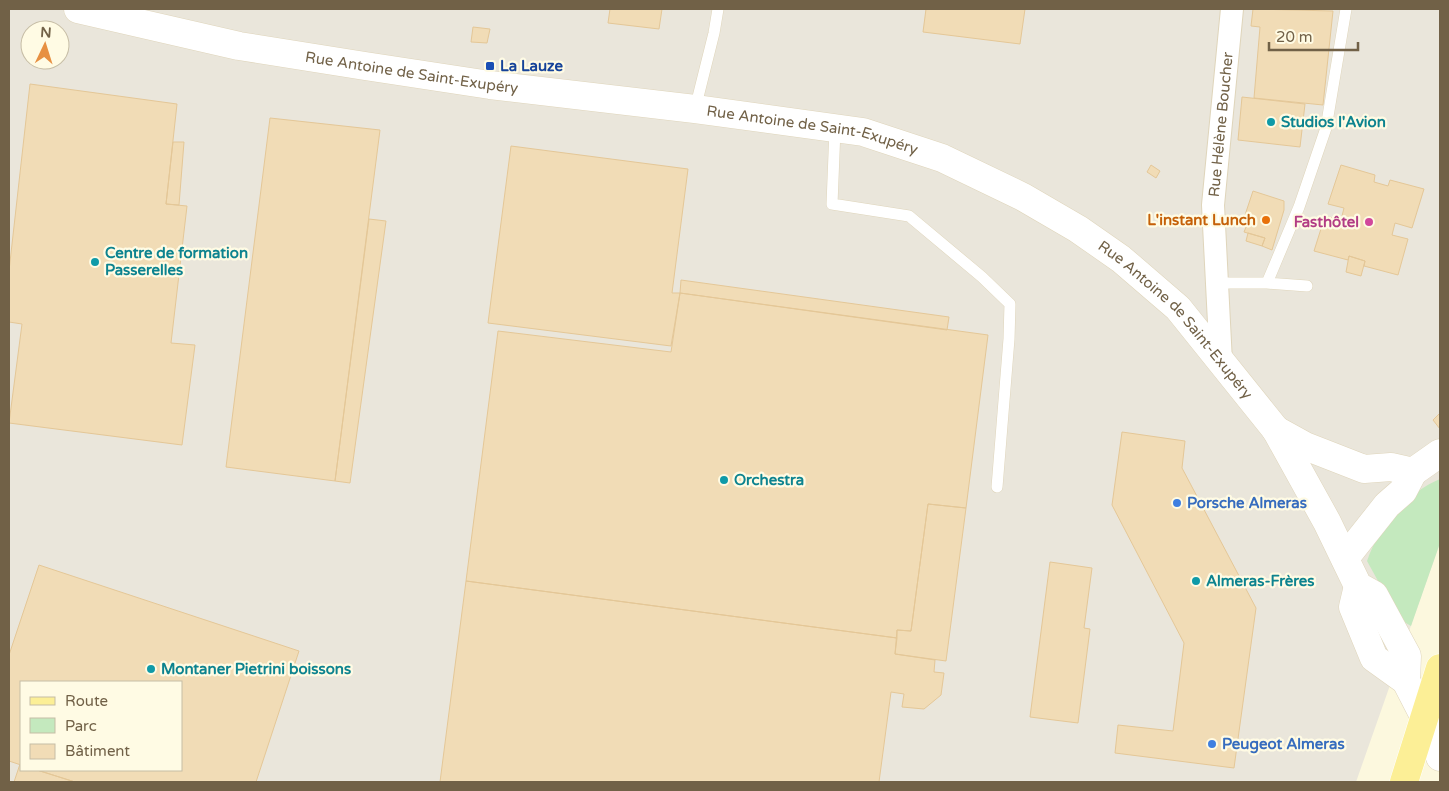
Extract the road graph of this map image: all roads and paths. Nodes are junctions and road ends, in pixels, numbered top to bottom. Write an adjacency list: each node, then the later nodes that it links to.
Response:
1 (78, 9): 5 (street, Rue Antoine de Saint-Exupéry)
2 (718, 9): 5 (lane)
3 (1232, 9): 7 (street, Rue Hélène Boucher)
4 (1346, 9): 8 (lane)
5 (695, 109): 6 (street, Rue Antoine de Saint-Exupéry)
6 (835, 128): 10 (street, Rue Antoine de Saint-Exupéry); 14 (lane)
7 (1217, 283): 8 (lane); 10 (street, Rue Hélène Boucher)
8 (1267, 283): 9 (lane)
9 (1307, 286)
10 (1221, 362): 11 (street, Rue Antoine de Saint-Exupéry)
11 (1276, 430): 13 (street); 15 (street, Rue Antoine de Saint-Exupéry)
12 (1440, 453): 13 (street)
13 (1413, 472): 15 (street)
14 (997, 487)
15 (1345, 558): 17 (street, Rue Antoine de Saint-Exupéry)
16 (1440, 668): 17 (main road)
17 (1424, 716): 18 (street, Rue Antoine de Saint-Exupéry); 19 (main road)
18 (1440, 756)
19 (1404, 782)

